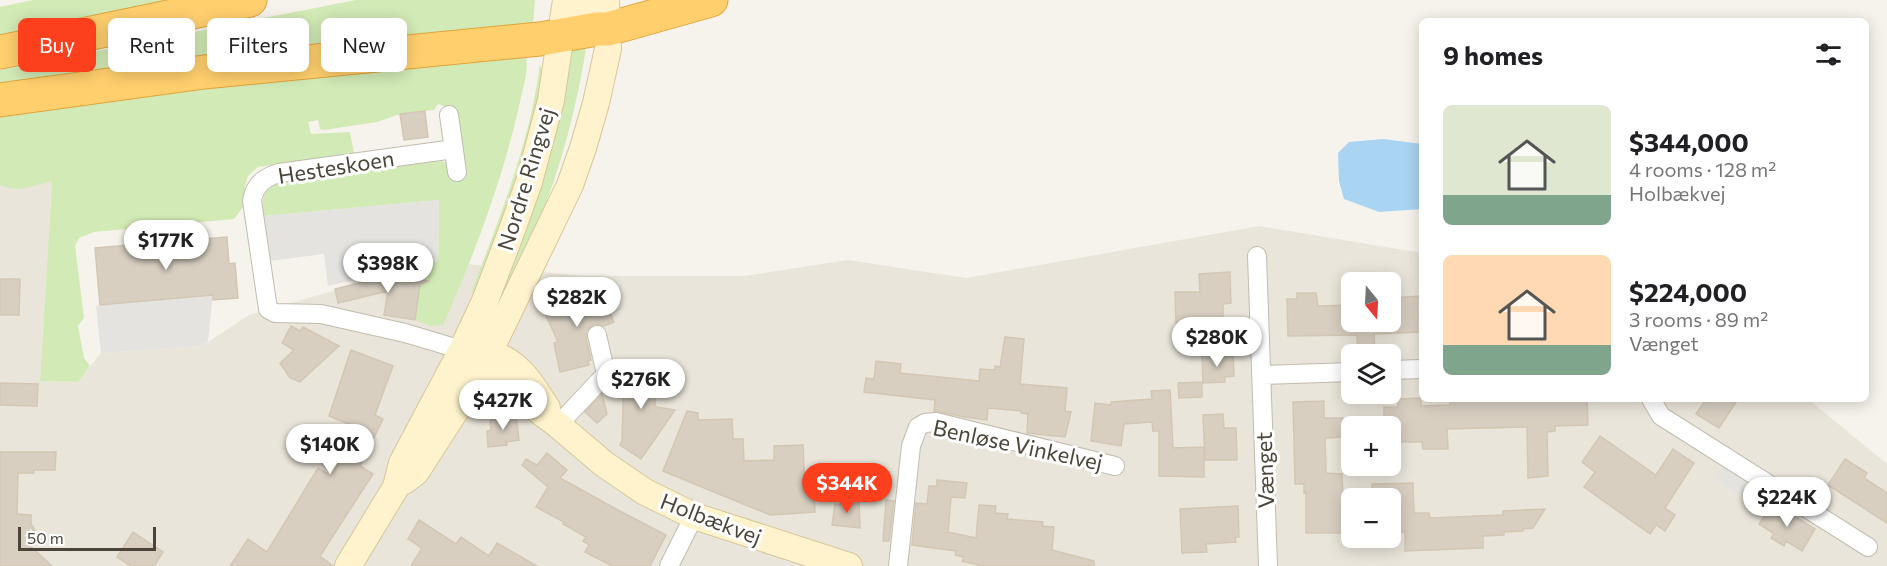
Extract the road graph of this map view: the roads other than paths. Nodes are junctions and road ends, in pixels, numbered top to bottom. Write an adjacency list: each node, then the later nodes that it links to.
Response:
1 (250, 0): 7 (highway)
2 (566, 0): 6 (main road, Nordre Ringvej)
3 (584, 0): 5 (main road)
4 (711, 0): 5 (highway)
5 (604, 19): 6 (highway); 15 (main road, Nordre Ringvej)
6 (560, 36): 8 (highway); 14 (main road, Nordre Ringvej)
7 (0, 52)
8 (0, 100)
9 (449, 116): 10 (street)
10 (454, 149): 11 (street); 14 (street, Hesteskoen)
11 (457, 171)
12 (1257, 256): 19 (street, Vænget)
13 (597, 335): 21 (street)
14 (462, 350): 15 (main road, Holbækvej); 23 (main road, Nordre Ringvej)
15 (486, 360): 21 (main road, Holbækvej); 23 (main road, Nordre Ringvej)
16 (1419, 369): 17 (street)
17 (1401, 370)
18 (1341, 372): 19 (street)
19 (1261, 375): 30 (street, Vænget)
20 (1653, 402): 25 (street)
21 (558, 424): 24 (main road, Holbækvej)
22 (1115, 466): 29 (street, Benløse Vinkelvej)
23 (396, 487): 26 (main road)
24 (694, 516): 27 (street); 28 (main road, Holbækvej)
25 (1868, 547)
26 (348, 566)
27 (669, 566)
28 (849, 566)
29 (898, 566)
30 (1268, 566)

